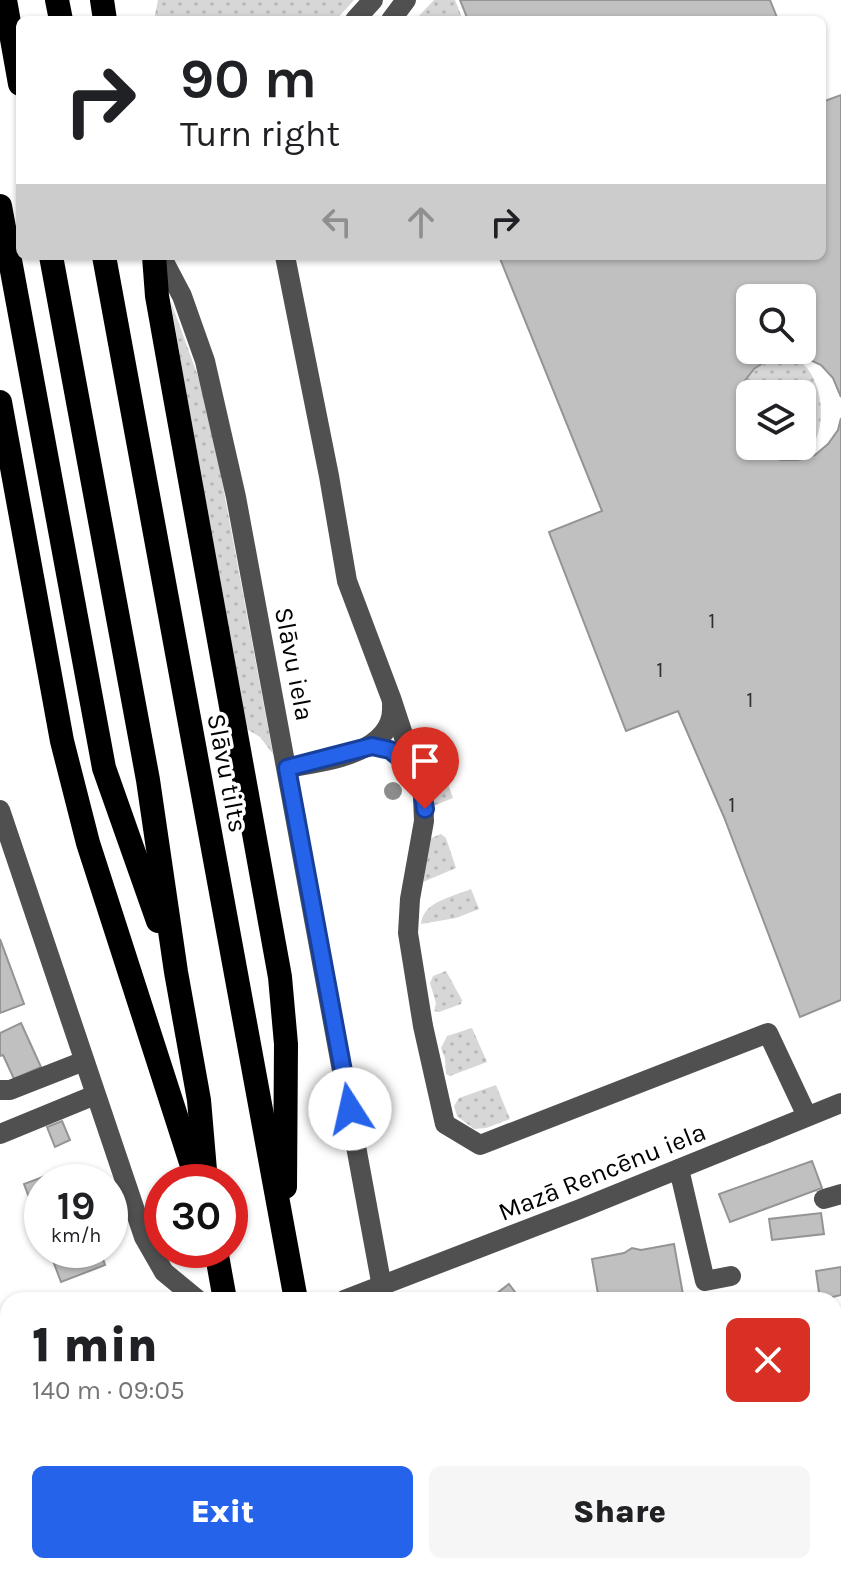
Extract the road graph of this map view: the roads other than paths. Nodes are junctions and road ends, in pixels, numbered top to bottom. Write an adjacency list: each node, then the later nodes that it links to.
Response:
1 (5, 0): 4 (highway)
2 (373, 0): 3 (street)
3 (359, 16)
4 (16, 62)
5 (0, 206): 17 (highway)
6 (52, 260): 17 (highway)
7 (105, 260): 27 (highway, Slāvu tilts)
8 (154, 260): 27 (highway)
9 (163, 260): 14 (street, Slāvu iela)
10 (286, 260): 12 (street)
11 (1, 410): 24 (highway)
12 (391, 698): 13 (street); 15 (street)
13 (372, 746): 14 (street); 15 (street)
14 (287, 768): 30 (street, Slāvu iela)
15 (421, 784): 22 (street)
16 (1, 818): 18 (street)
17 (176, 972): 25 (highway)
18 (84, 1061): 19 (street); 20 (street)
19 (0, 1090)
20 (95, 1095): 23 (street); 31 (street)
21 (841, 1103): 22 (street, Mazā Rencēnu iela)
22 (807, 1116): 26 (street, Mazā Rencēnu iela)
23 (0, 1134)
24 (192, 1164)
25 (204, 1164)
26 (679, 1169): 29 (street); 30 (street, Mazā Rencēnu iela)
27 (285, 1241): 33 (highway, Slāvu tilts)
28 (219, 1268): 32 (highway)
29 (731, 1276)
30 (382, 1287): 34 (street)
31 (184, 1292)
32 (224, 1292)
33 (295, 1292)
34 (367, 1292)

